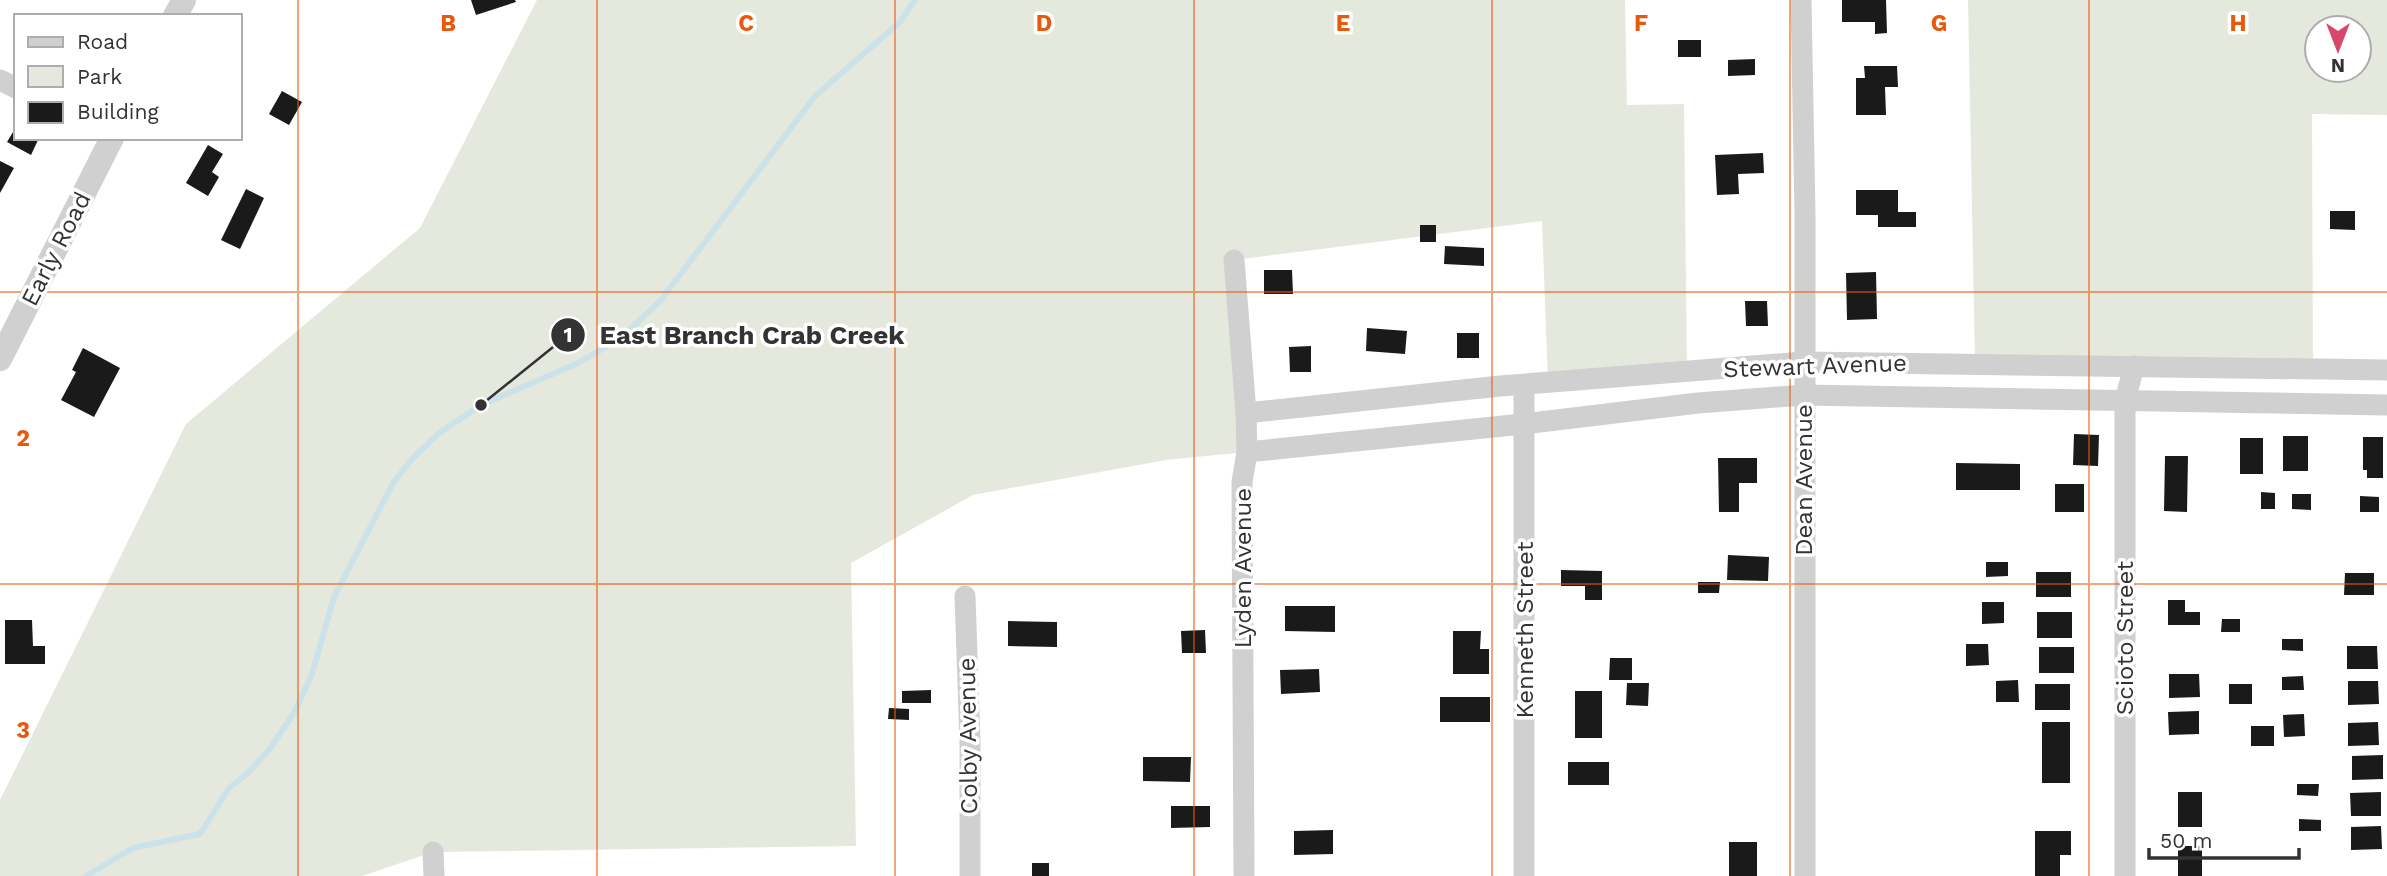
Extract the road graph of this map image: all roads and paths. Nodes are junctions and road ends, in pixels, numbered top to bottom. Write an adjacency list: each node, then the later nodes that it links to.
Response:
1 (1801, 0): 5 (street, Dean Avenue)
2 (112, 140): 4 (street, Early Road)
3 (1234, 260): 12 (street, Lyden Avenue)
4 (0, 359)
5 (1804, 362): 6 (street, Stewart Avenue); 8 (street, Stewart Avenue); 9 (street, Dean Avenue)
6 (2134, 366): 7 (street, Stewart Avenue); 10 (street, Scioto Street)
7 (2387, 370)
8 (1524, 385): 12 (street, Stewart Avenue); 13 (street, Kenneth Street)
9 (1804, 395): 10 (street, Stewart Avenue); 13 (street, Stewart Avenue); 21 (street, Dean Avenue)
10 (2125, 401): 11 (street, Stewart Avenue); 22 (street, Scioto Street)
11 (2387, 405)
12 (1246, 413): 14 (street, Lyden Avenue)
13 (1523, 424): 14 (street, Stewart Avenue); 20 (street, Kenneth Street)
14 (1247, 452): 19 (street, Lyden Avenue)
15 (965, 596): 18 (street, Colby Avenue)
16 (433, 852): 17 (street)
17 (434, 876)
18 (970, 876)
19 (1244, 876)
20 (1524, 876)
21 (1805, 876)
22 (2125, 876)

